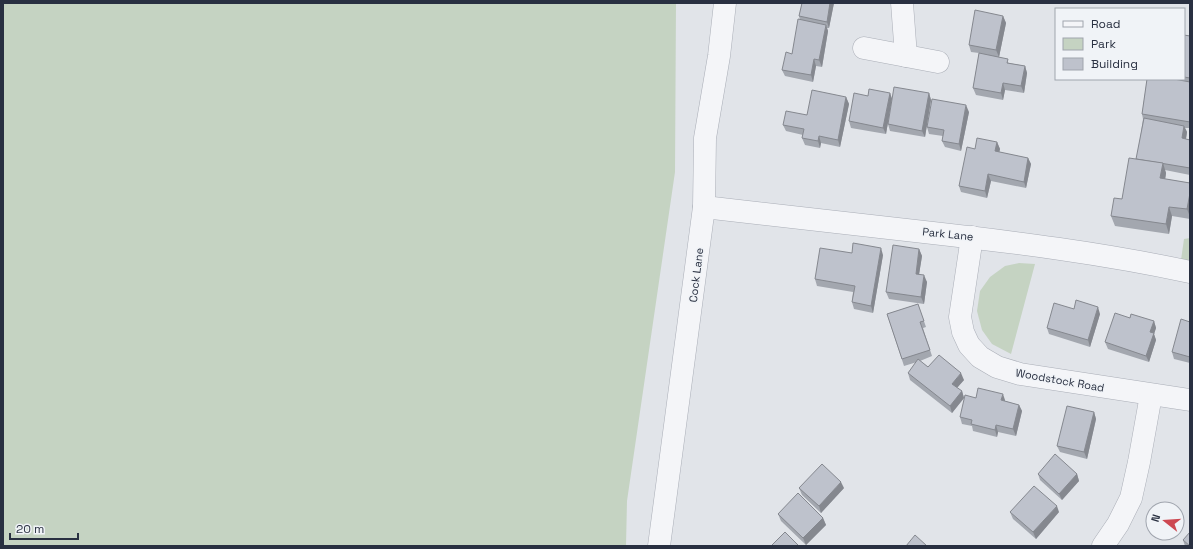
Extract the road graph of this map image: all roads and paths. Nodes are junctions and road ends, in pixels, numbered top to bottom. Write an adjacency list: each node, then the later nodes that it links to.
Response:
1 (725, 3): 6 (street, Cock Lane)
2 (902, 3): 4 (street)
3 (864, 48): 4 (street)
4 (906, 56): 5 (street)
5 (938, 62)
6 (704, 207): 7 (street, Park Lane); 11 (street, Cock Lane)
7 (972, 237): 8 (street, Park Lane); 9 (street, Woodstock Road)
8 (1190, 272)
9 (1151, 395): 10 (street, Woodstock Road); 12 (street)
10 (1190, 400)
11 (659, 546)
12 (1103, 546)

